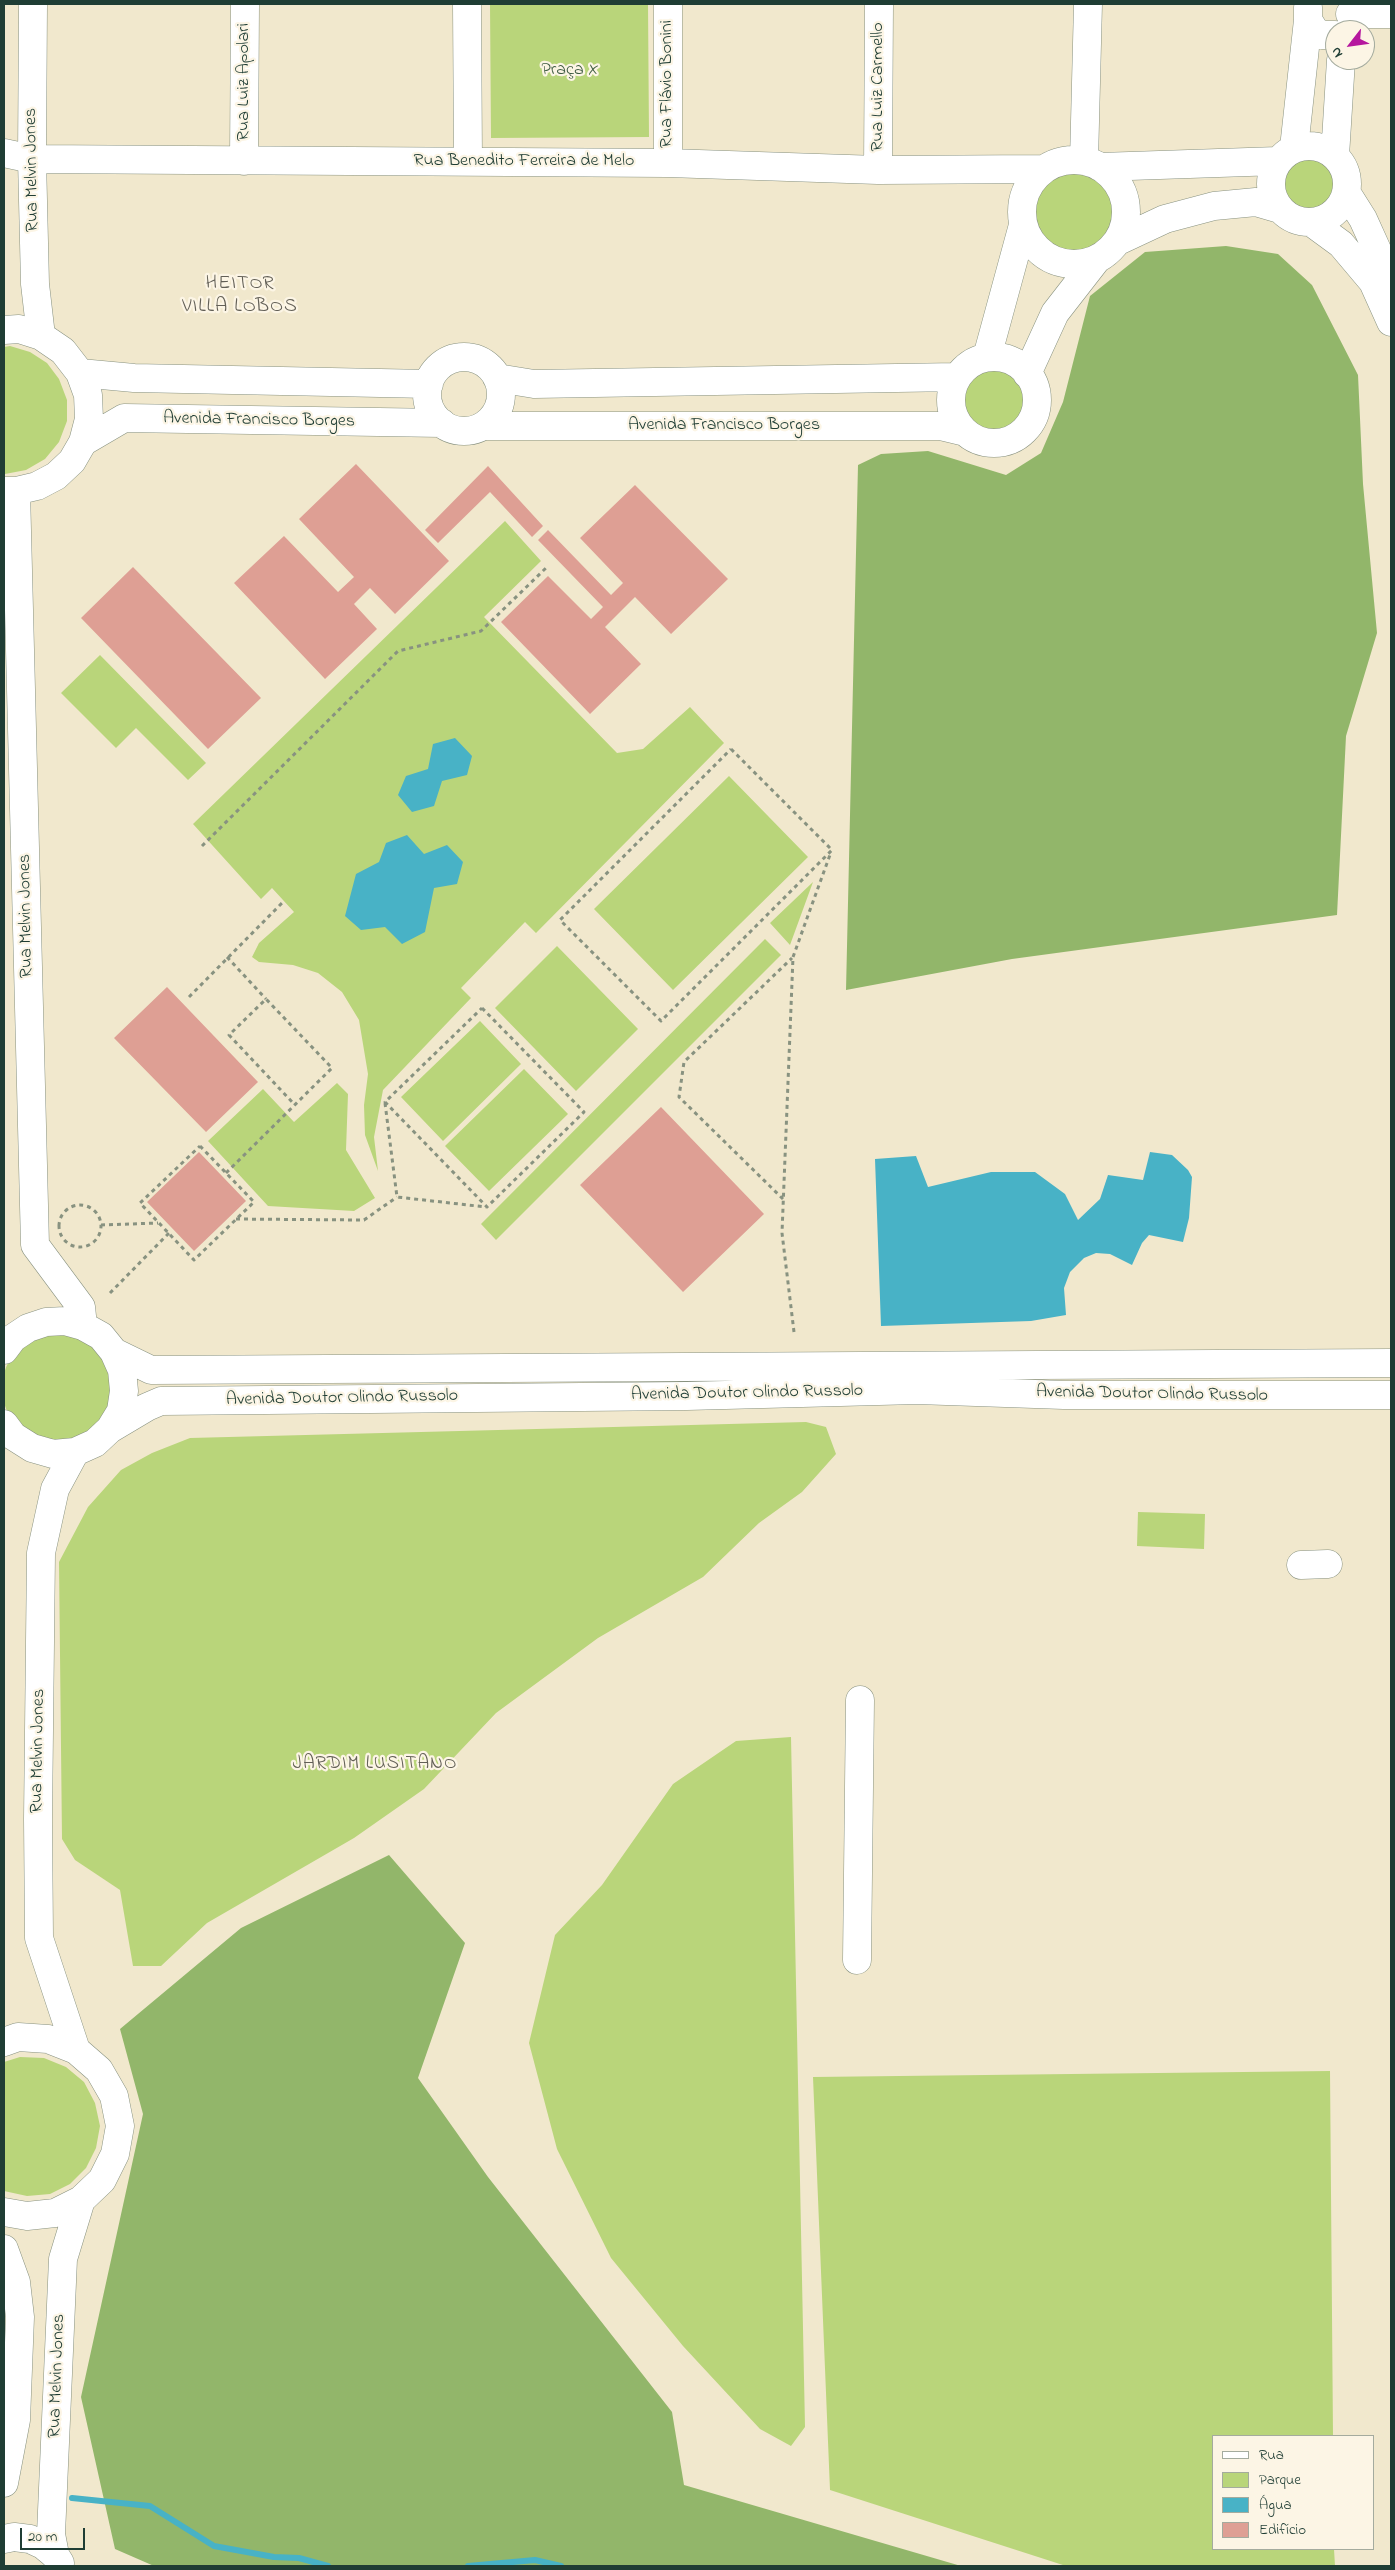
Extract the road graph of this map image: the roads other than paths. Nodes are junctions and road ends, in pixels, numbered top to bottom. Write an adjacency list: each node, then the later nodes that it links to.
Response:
1 (33, 4): 15 (street, Rua Melvin Jones)
2 (245, 4): 16 (street, Rua Luiz Apolari)
3 (467, 4): 17 (street)
4 (668, 4): 18 (street, Rua Flávio Bonini)
5 (879, 4): 21 (street, Rua Luiz Carmello)
6 (1088, 4): 19 (street)
7 (1309, 12): 10 (street); 13 (street)
8 (1391, 14): 9 (street)
9 (1351, 20)
10 (1325, 33)
11 (1340, 70): 14 (street)
12 (4, 153): 15 (street, Rua Benedito Ferreira de Melo)
13 (1286, 154): 14 (street); 19 (street); 23 (street)
14 (1335, 156): 22 (street)
15 (32, 159): 16 (street, Rua Benedito Ferreira de Melo); 31 (street, Rua Melvin Jones)
16 (244, 161): 17 (street, Rua Benedito Ferreira de Melo)
17 (468, 162): 18 (street, Rua Benedito Ferreira de Melo)
18 (668, 163): 21 (street, Rua Benedito Ferreira de Melo)
19 (1092, 164): 20 (street); 26 (street)
20 (1044, 169): 21 (street, Rua Benedito Ferreira de Melo); 25 (street)
21 (878, 170)
22 (1346, 192): 24 (street); 28 (street)
23 (1280, 209): 24 (street); 26 (street)
24 (1311, 222): 29 (street)
25 (1024, 225): 27 (street); 32 (street)
26 (1118, 241): 27 (street)
27 (1097, 259): 34 (street)
28 (1391, 281)
29 (1391, 322)
30 (4, 330): 31 (street)
31 (41, 336): 33 (street)
32 (987, 357): 34 (street); 35 (street)
33 (80, 373): 37 (street); 41 (street)
34 (1027, 374): 40 (street)
35 (957, 377): 36 (street); 40 (street)
36 (497, 378): 37 (street); 39 (street)
37 (429, 384): 38 (street)
38 (442, 423): 39 (street); 41 (street, Avenida Francisco Borges)
39 (483, 426): 40 (street, Avenida Francisco Borges)
40 (965, 432)
41 (82, 442): 42 (street)
42 (10, 491): 43 (street, Rua Melvin Jones)
43 (83, 1326): 44 (street); 45 (street)
44 (4, 1350)
45 (114, 1352): 48 (street, Avenida Doutor Olindo Russolo); 53 (street)
46 (1391, 1362): 47 (street, Avenida Doutor Olindo Russolo)
47 (1308, 1364): 48 (street, Avenida Doutor Olindo Russolo); 51 (street)
48 (1065, 1366): 49 (street)
49 (1064, 1395): 51 (street, Avenida Doutor Olindo Russolo); 53 (street, Avenida Doutor Olindo Russolo)
50 (1391, 1395): 51 (street, Avenida Doutor Olindo Russolo)
51 (1310, 1396)
52 (4, 1424): 54 (street)
53 (110, 1429): 54 (street, Avenida Doutor Olindo Russolo)
54 (75, 1452): 58 (street, Rua Melvin Jones)
55 (860, 1700): 56 (street)
56 (857, 1960)
57 (4, 2042): 58 (street)
58 (76, 2050): 59 (street)
59 (82, 2200): 60 (street); 64 (street, Rua Melvin Jones)
60 (4, 2212)
61 (4, 2250): 62 (street)
62 (4, 2484)
63 (4, 2540): 64 (street)
64 (58, 2561)

